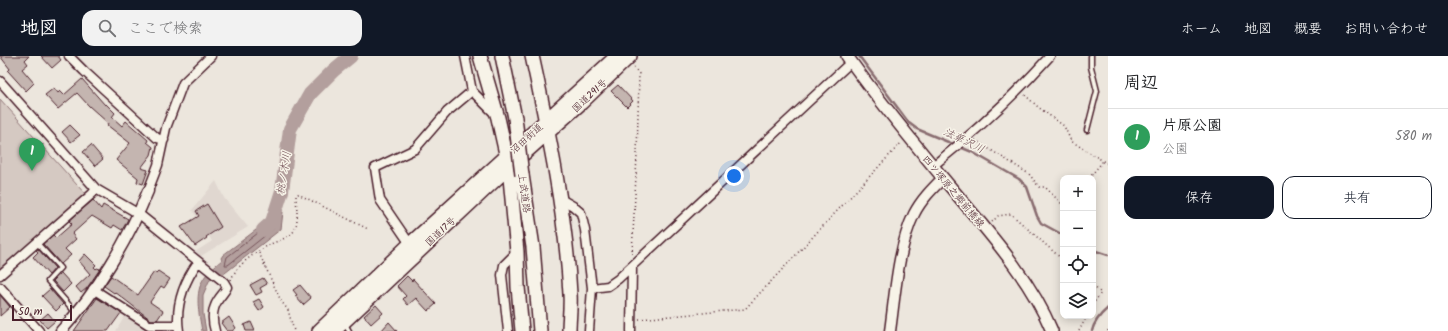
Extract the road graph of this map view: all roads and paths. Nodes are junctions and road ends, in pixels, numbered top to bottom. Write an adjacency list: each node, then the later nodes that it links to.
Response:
1 (69, 56): 19 (street)
2 (211, 56): 19 (street)
3 (465, 56): 13 (street)
4 (480, 56): 14 (highway)
5 (502, 56): 60 (highway, 上武道路, bridge)
6 (532, 56): 15 (highway)
7 (1050, 56): 12 (street)
8 (1090, 56): 16 (lane)
9 (624, 57): 15 (highway, 国道291号); 39 (path)
10 (849, 59): 17 (main road, 四ツ塚原之郷前橋線); 39 (street)
11 (0, 81): 26 (street)
12 (1020, 89): 18 (street); 21 (path)
13 (472, 91): 14 (street); 34 (street)
14 (498, 118): 20 (highway)
15 (547, 126): 20 (highway, 国道17号); 28 (highway)
16 (1087, 130)
17 (908, 136): 23 (main road, 四ツ塚原之郷前橋線); 49 (path)
18 (967, 138): 23 (street); 29 (path)
19 (164, 140): 27 (street)
20 (508, 161): 34 (highway, 国道17号); 36 (highway); 52 (highway, 国道17号)
21 (1103, 161): 22 (path); 24 (path)
22 (1108, 164)
23 (933, 166): 25 (main road, 四ツ塚原之郷前橋線)
24 (1091, 175)
25 (943, 178): 31 (main road, 四ツ塚原之郷前橋線); 64 (street)
26 (96, 190): 30 (street); 33 (street)
27 (148, 192): 30 (street)
28 (559, 198): 43 (street); 61 (highway)
29 (1060, 202)
30 (139, 214): 38 (street); 44 (street)
31 (985, 228): 37 (path); 65 (main road, 四ツ塚原之郷前橋線)
32 (368, 229): 35 (path)
33 (38, 243): 40 (street); 47 (lane)
34 (410, 244): 57 (highway, 国道17号)
35 (259, 252): 41 (path); 56 (path)
36 (517, 252): 58 (street); 59 (highway)
37 (1060, 257)
38 (198, 262): 41 (street); 51 (street)
39 (632, 267): 43 (street); 49 (street)
40 (0, 275)
41 (225, 284): 55 (street)
42 (0, 287): 53 (street)
43 (592, 288): 62 (street)
44 (93, 289): 47 (street); 50 (street)
45 (1096, 289): 46 (path)
46 (1096, 300)
47 (76, 313): 54 (street)
48 (1085, 319): 66 (path)
49 (631, 320): 63 (street)
50 (151, 328): 51 (street)
51 (178, 328)
52 (342, 328)
53 (39, 331)
54 (61, 331)
55 (216, 331)
56 (294, 331)
57 (319, 331)
58 (508, 331)
59 (522, 331)
60 (540, 331)
61 (569, 331)
62 (589, 331)
63 (631, 331)
64 (890, 331)
65 (1052, 331)
66 (1079, 331)

